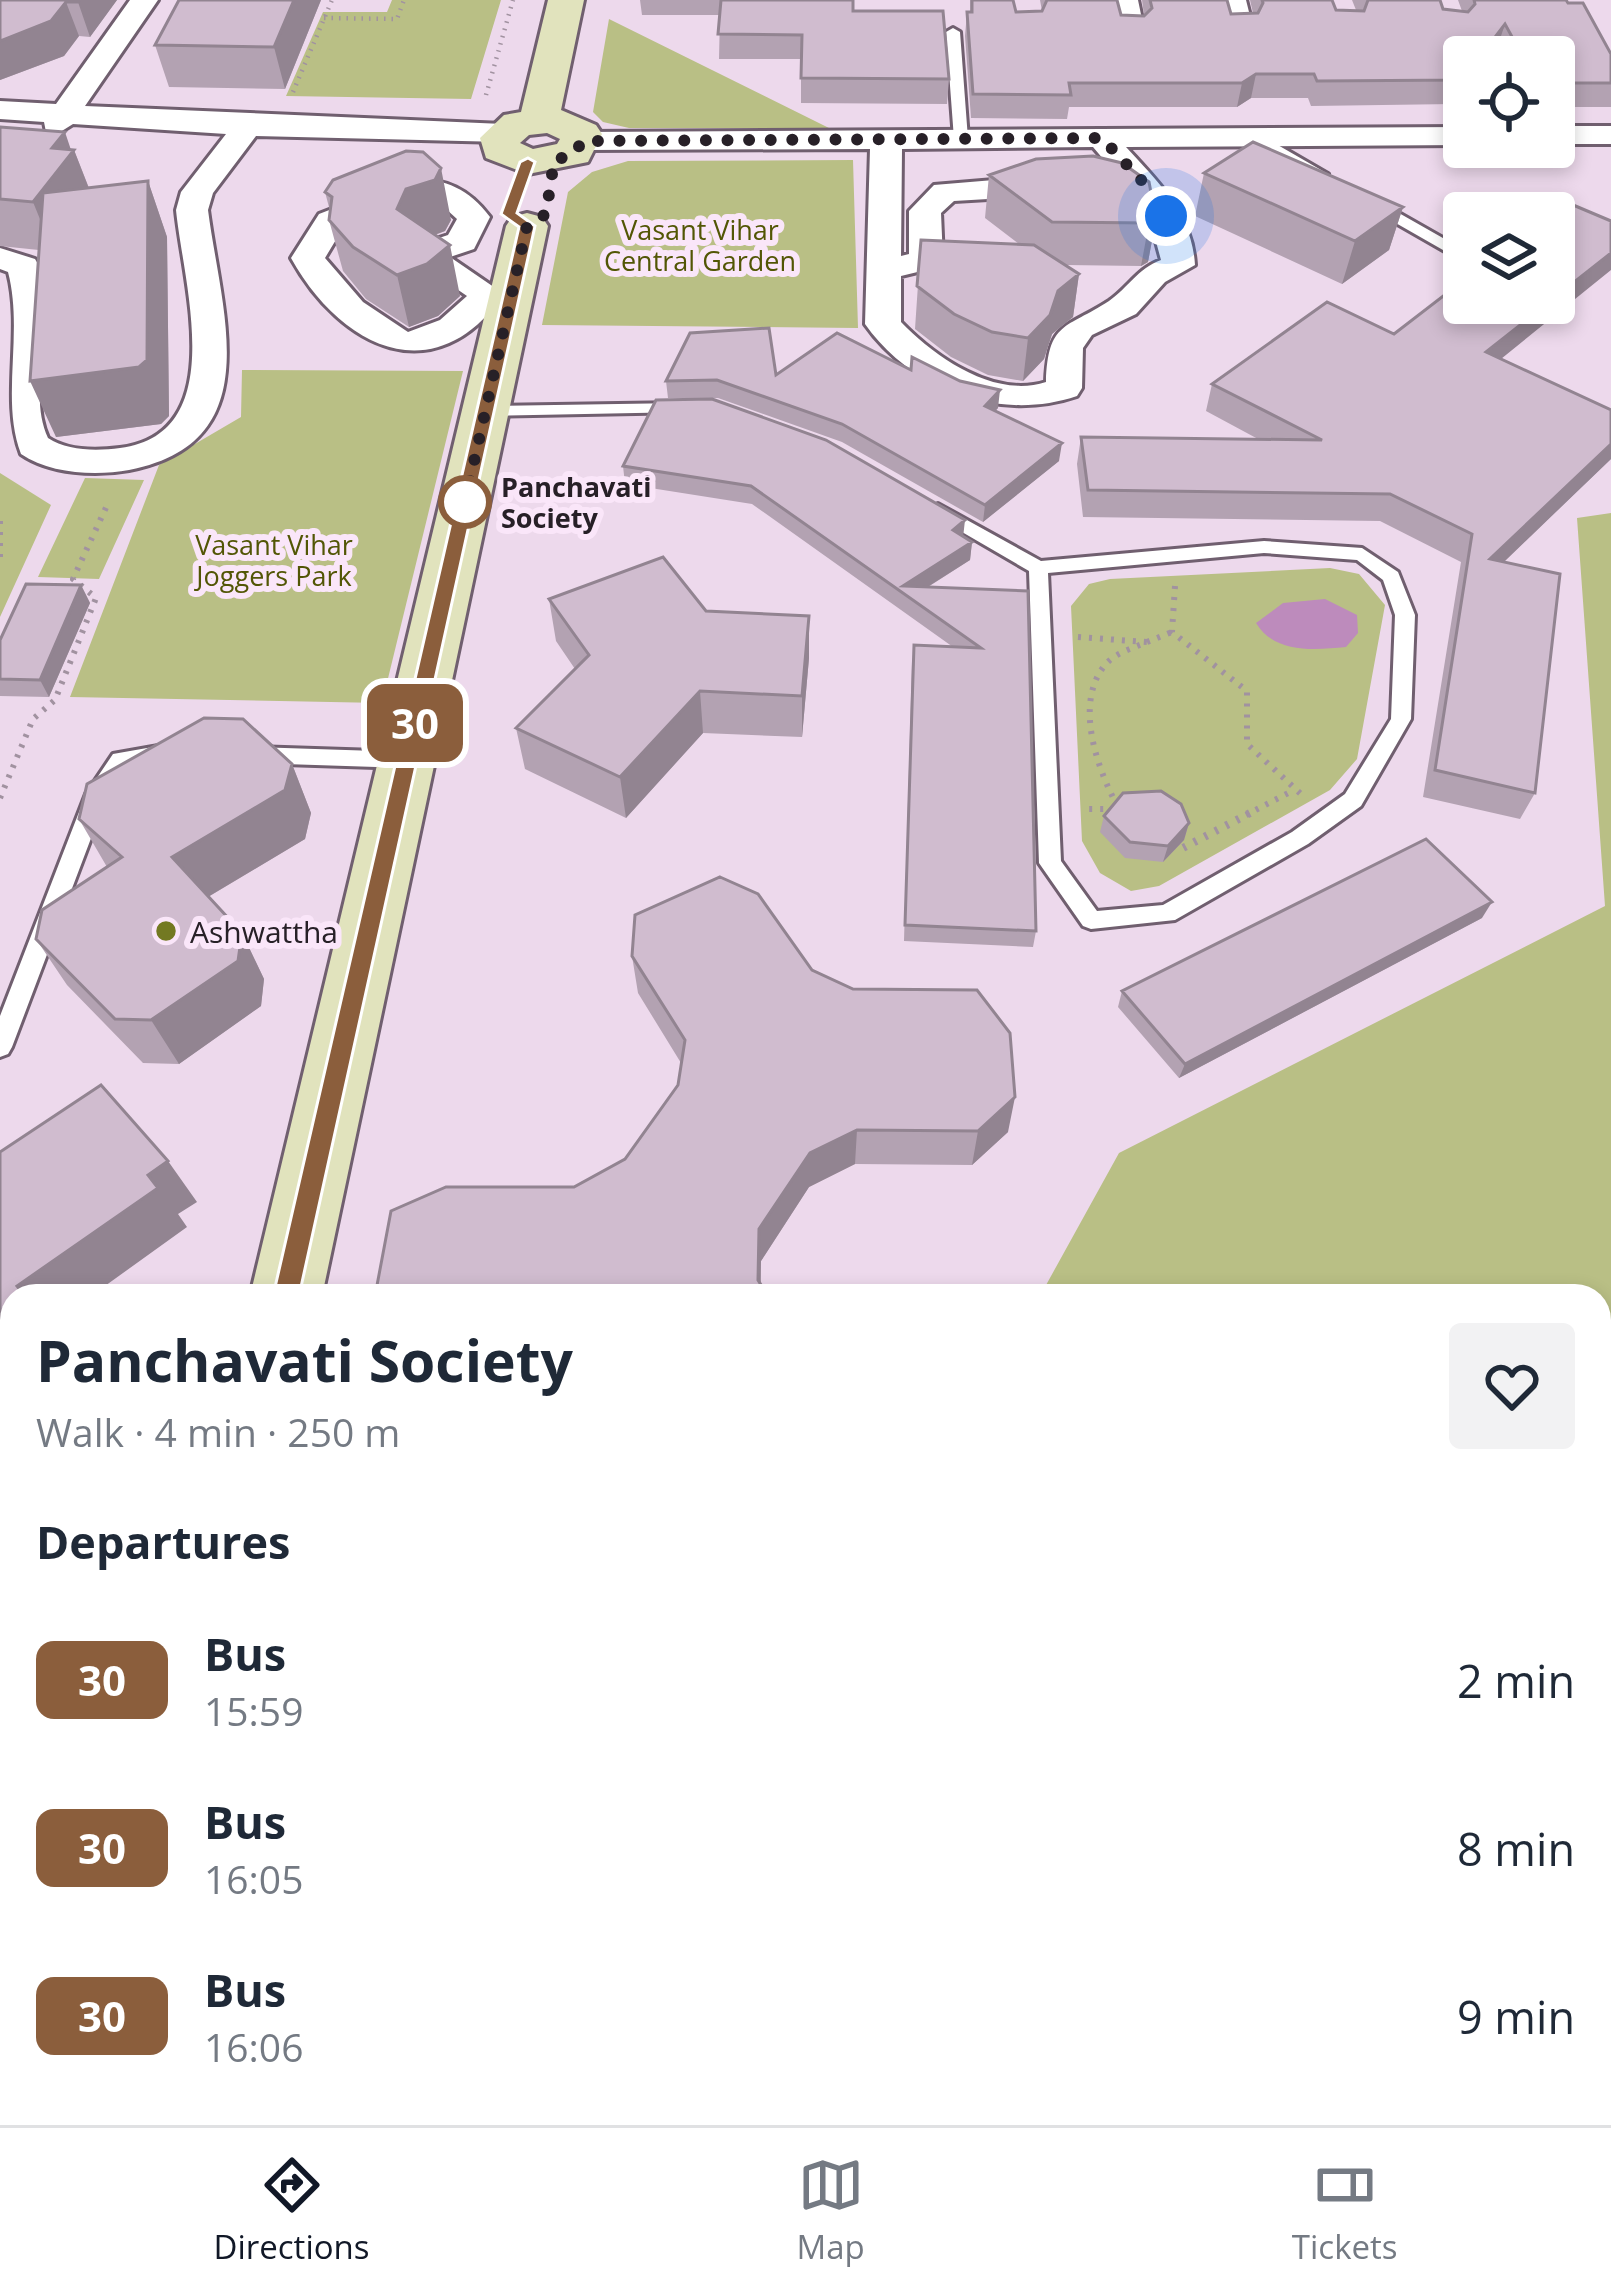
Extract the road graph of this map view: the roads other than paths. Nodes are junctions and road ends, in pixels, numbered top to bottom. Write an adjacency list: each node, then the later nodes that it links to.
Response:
1 (144, 0): 5 (street)
2 (566, 0): 13 (street)
3 (953, 32): 15 (lane)
4 (0, 110): 5 (street)
5 (60, 120): 6 (street); 7 (street)
6 (0, 121)
7 (263, 133): 13 (street); 22 (street)
8 (1575, 135): 9 (street)
9 (1611, 135)
10 (1443, 136): 11 (street)
11 (1254, 137): 12 (street); 17 (lane)
12 (1102, 138): 15 (street); 24 (street)
13 (527, 139): 14 (street); 19 (street)
14 (902, 139): 15 (street); 16 (street); 23 (street)
15 (962, 139)
16 (1092, 173)
17 (1332, 181)
18 (1350, 191): 21 (lane)
19 (525, 234): 20 (street); 26 (street)
20 (462, 242): 20 (street)
21 (1443, 245)
22 (0, 258)
23 (884, 270): 24 (street); 24 (street)
24 (1153, 275)
25 (716, 406): 26 (lane)
26 (486, 410): 31 (street)
27 (916, 497): 28 (lane)
28 (1038, 568): 28 (lane)
29 (191, 753): 32 (lane)
30 (239, 755): 31 (lane)
31 (407, 760): 33 (street)
32 (0, 1048)
33 (289, 1284)

